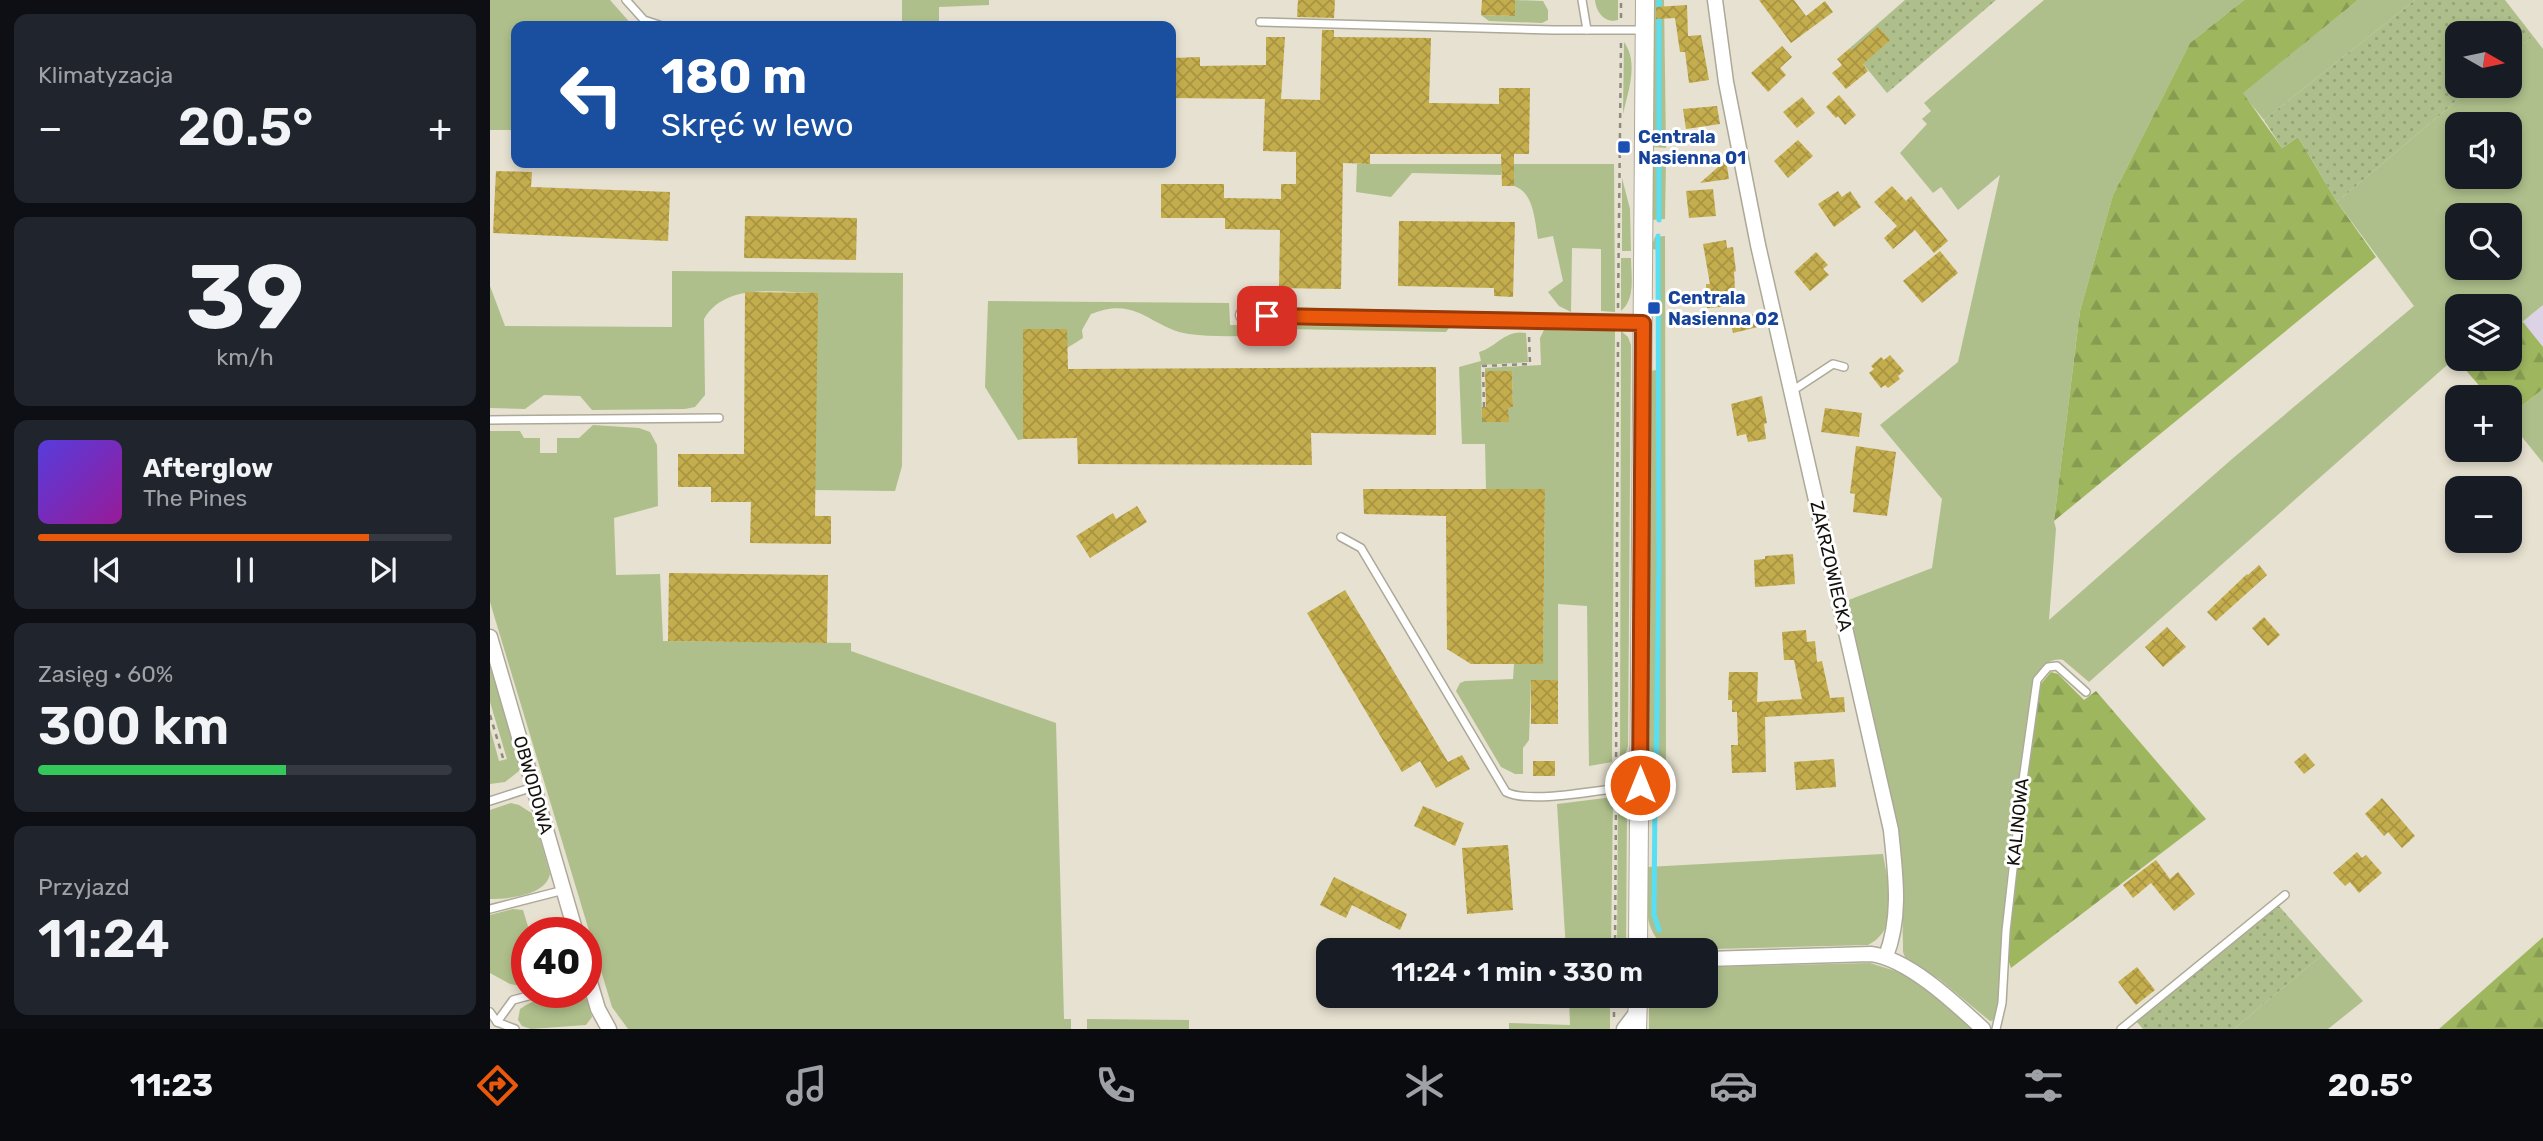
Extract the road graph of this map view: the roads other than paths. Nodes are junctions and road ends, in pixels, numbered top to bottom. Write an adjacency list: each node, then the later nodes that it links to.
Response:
1 (626, 0): 5 (lane)
2 (1582, 0): 7 (lane)
3 (1645, 0): 8 (street)
4 (1715, 0): 12 (street, ZAKRZOWIECKA)
5 (647, 21)
6 (1260, 22): 7 (lane)
7 (1587, 30): 8 (lane)
8 (1645, 30): 10 (street)
9 (1243, 315): 10 (street)
10 (1643, 323): 18 (street)
11 (1844, 367): 12 (lane)
12 (1792, 391): 26 (street, ZAKRZOWIECKA)
13 (719, 418): 14 (lane)
14 (490, 420)
15 (1341, 537): 18 (lane)
16 (490, 637): 19 (street, OBWODOWA)
17 (2086, 692): 37 (lane, KALINOWA)
18 (1640, 785): 25 (street)
19 (534, 787): 20 (lane); 21 (street, OBWODOWA)
20 (490, 801)
21 (564, 890): 23 (lane); 24 (street, OBWODOWA)
22 (2286, 895): 38 (lane)
23 (490, 909)
24 (572, 917)
25 (1638, 938)
26 (1886, 956): 27 (street); 36 (street)
27 (1718, 959)
28 (511, 1003): 32 (lane)
29 (598, 1008): 35 (street)
30 (490, 1012): 32 (lane)
31 (1637, 1012): 33 (street)
32 (497, 1022): 34 (lane)
33 (1619, 1023)
34 (515, 1029)
35 (607, 1029)
36 (1983, 1029)
37 (1996, 1029)
38 (2121, 1029)

